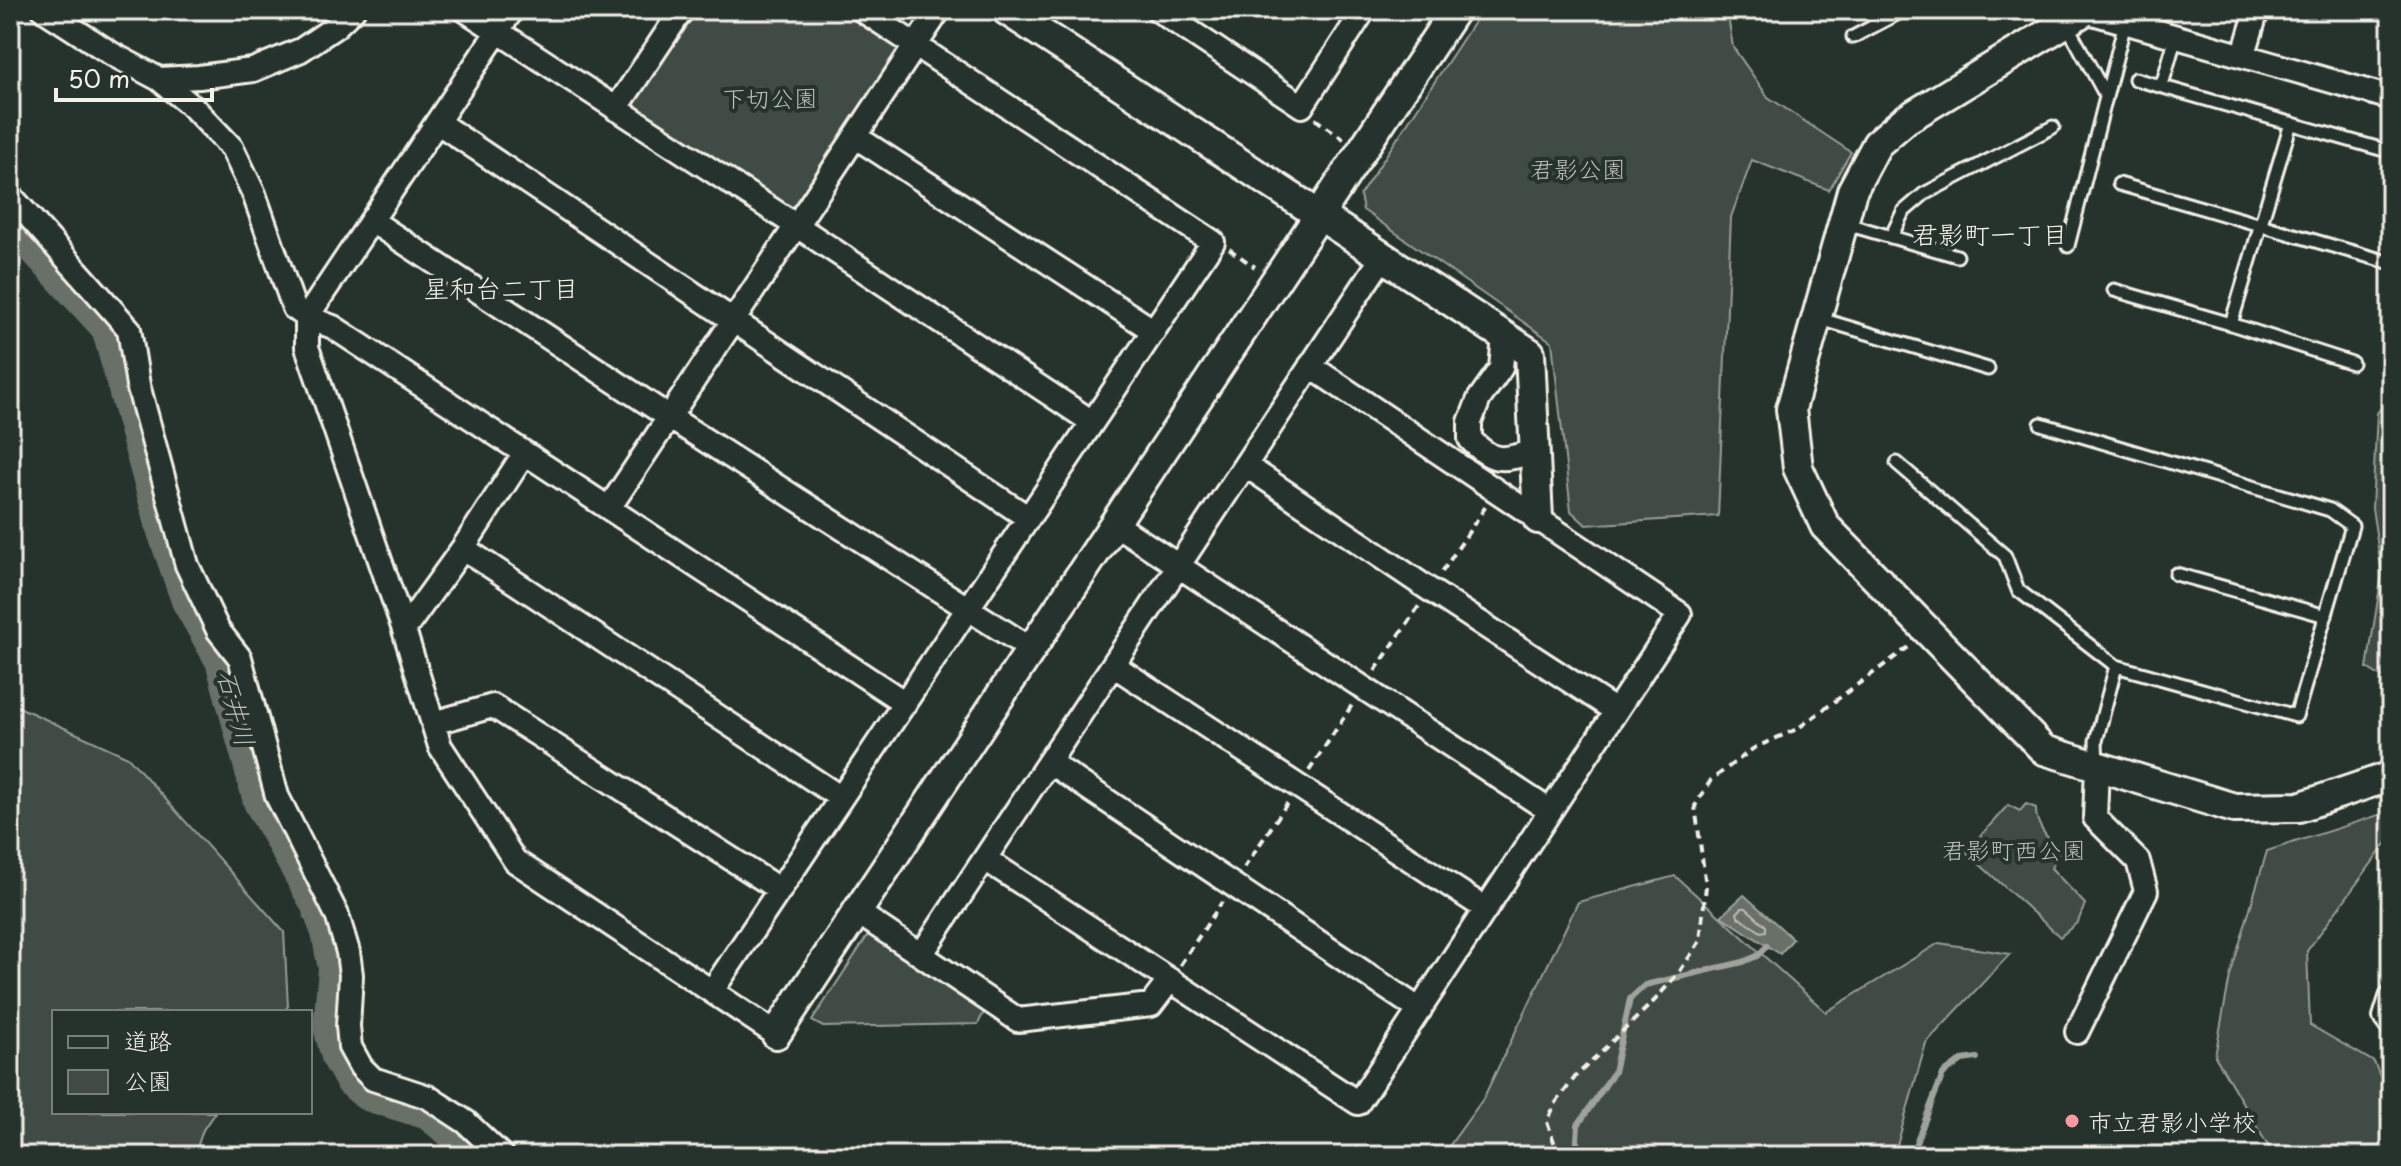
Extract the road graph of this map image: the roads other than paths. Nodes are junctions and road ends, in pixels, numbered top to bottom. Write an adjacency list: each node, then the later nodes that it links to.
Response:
1 (44, 10): 15 (street)
2 (353, 10): 22 (street)
3 (465, 10): 17 (street)
4 (512, 10): 17 (street)
5 (682, 10): 27 (street)
6 (862, 10): 20 (street)
7 (939, 10): 20 (street)
8 (1006, 10): 35 (street)
9 (1158, 10): 10 (street)
10 (1364, 10)
11 (1455, 10): 35 (street)
12 (1904, 10): 19 (lane)
13 (2257, 10): 21 (street)
14 (2077, 15): 16 (street); 25 (lane); 37 (street)
15 (80, 20): 22 (street)
16 (2125, 23): 18 (street); 25 (lane)
17 (497, 31): 27 (street); 28 (street)
18 (2176, 36): 21 (street); 24 (lane)
19 (1853, 37)
20 (915, 45): 31 (street); 50 (street)
21 (2244, 54): 26 (street)
22 (159, 79): 46 (street)
23 (2135, 79): 24 (lane)
24 (2162, 85): 29 (lane)
25 (2106, 96): 41 (lane)
26 (2391, 98)
27 (616, 109): 38 (street)
28 (437, 122): 36 (street); 48 (street)
29 (2291, 123): 32 (lane); 39 (lane)
30 (2053, 127): 40 (lane)
31 (856, 137): 38 (street); 50 (street)
32 (2391, 152)
33 (2119, 184): 39 (lane)
34 (10, 195): 95 (street)
35 (1318, 215): 43 (street); 65 (street)
36 (372, 221): 46 (street); 55 (street)
37 (1843, 223): 40 (lane); 47 (street)
38 (797, 226): 48 (street); 56 (street)
39 (2261, 226): 44 (lane); 49 (lane)
40 (1891, 237): 42 (lane)
41 (2068, 246)
42 (1957, 256)
43 (1382, 258): 51 (street); 53 (street)
44 (2391, 263)
45 (2114, 290): 49 (lane)
46 (307, 317): 59 (street); 71 (street)
47 (1816, 318): 54 (lane); 79 (street)
48 (733, 321): 55 (street); 63 (street)
49 (2231, 324): 52 (lane)
50 (1154, 331): 56 (street)
51 (1504, 336): 58 (street); 58 (street)
52 (2352, 363)
53 (1310, 366): 61 (street); 64 (street)
54 (1988, 369)
55 (669, 417): 62 (street); 69 (street)
56 (1092, 422): 63 (street)
57 (2041, 424): 70 (lane)
58 (1536, 451): 64 (street)
59 (524, 454): 62 (street); 66 (street)
60 (1897, 463): 74 (lane)
61 (1245, 465): 67 (street); 76 (street)
62 (609, 508): 75 (street)
63 (1027, 517): 69 (street)
64 (1538, 519): 76 (street)
65 (1115, 524): 67 (street); 72 (street)
66 (463, 548): 71 (street); 81 (street)
67 (1177, 566): 73 (street); 82 (street)
68 (2176, 574): 70 (lane)
69 (967, 610): 72 (street); 75 (street)
70 (2326, 616): 74 (lane)
71 (404, 630): 77 (street)
72 (1031, 649): 86 (street)
73 (1113, 665): 78 (street); 85 (street)
74 (2116, 666): 79 (lane)
75 (905, 703): 81 (street)
76 (1616, 711): 82 (street)
77 (433, 723): 84 (street); 89 (street)
78 (1049, 762): 83 (street); 91 (street)
79 (2097, 766): 80 (street); 93 (street)
80 (2391, 776)
81 (841, 798): 84 (street)
82 (1550, 811): 85 (street)
83 (985, 859): 87 (street); 88 (street)
84 (780, 890): 89 (street)
85 (1486, 909): 91 (street)
86 (857, 912): 87 (street); 94 (street)
87 (921, 955): 88 (street)
88 (1170, 980): 91 (street)
89 (712, 991): 94 (street)
90 (2391, 998): 92 (street)
91 (1420, 1010)
92 (2391, 1025)
93 (2077, 1032)
94 (776, 1034)
95 (502, 1156)

